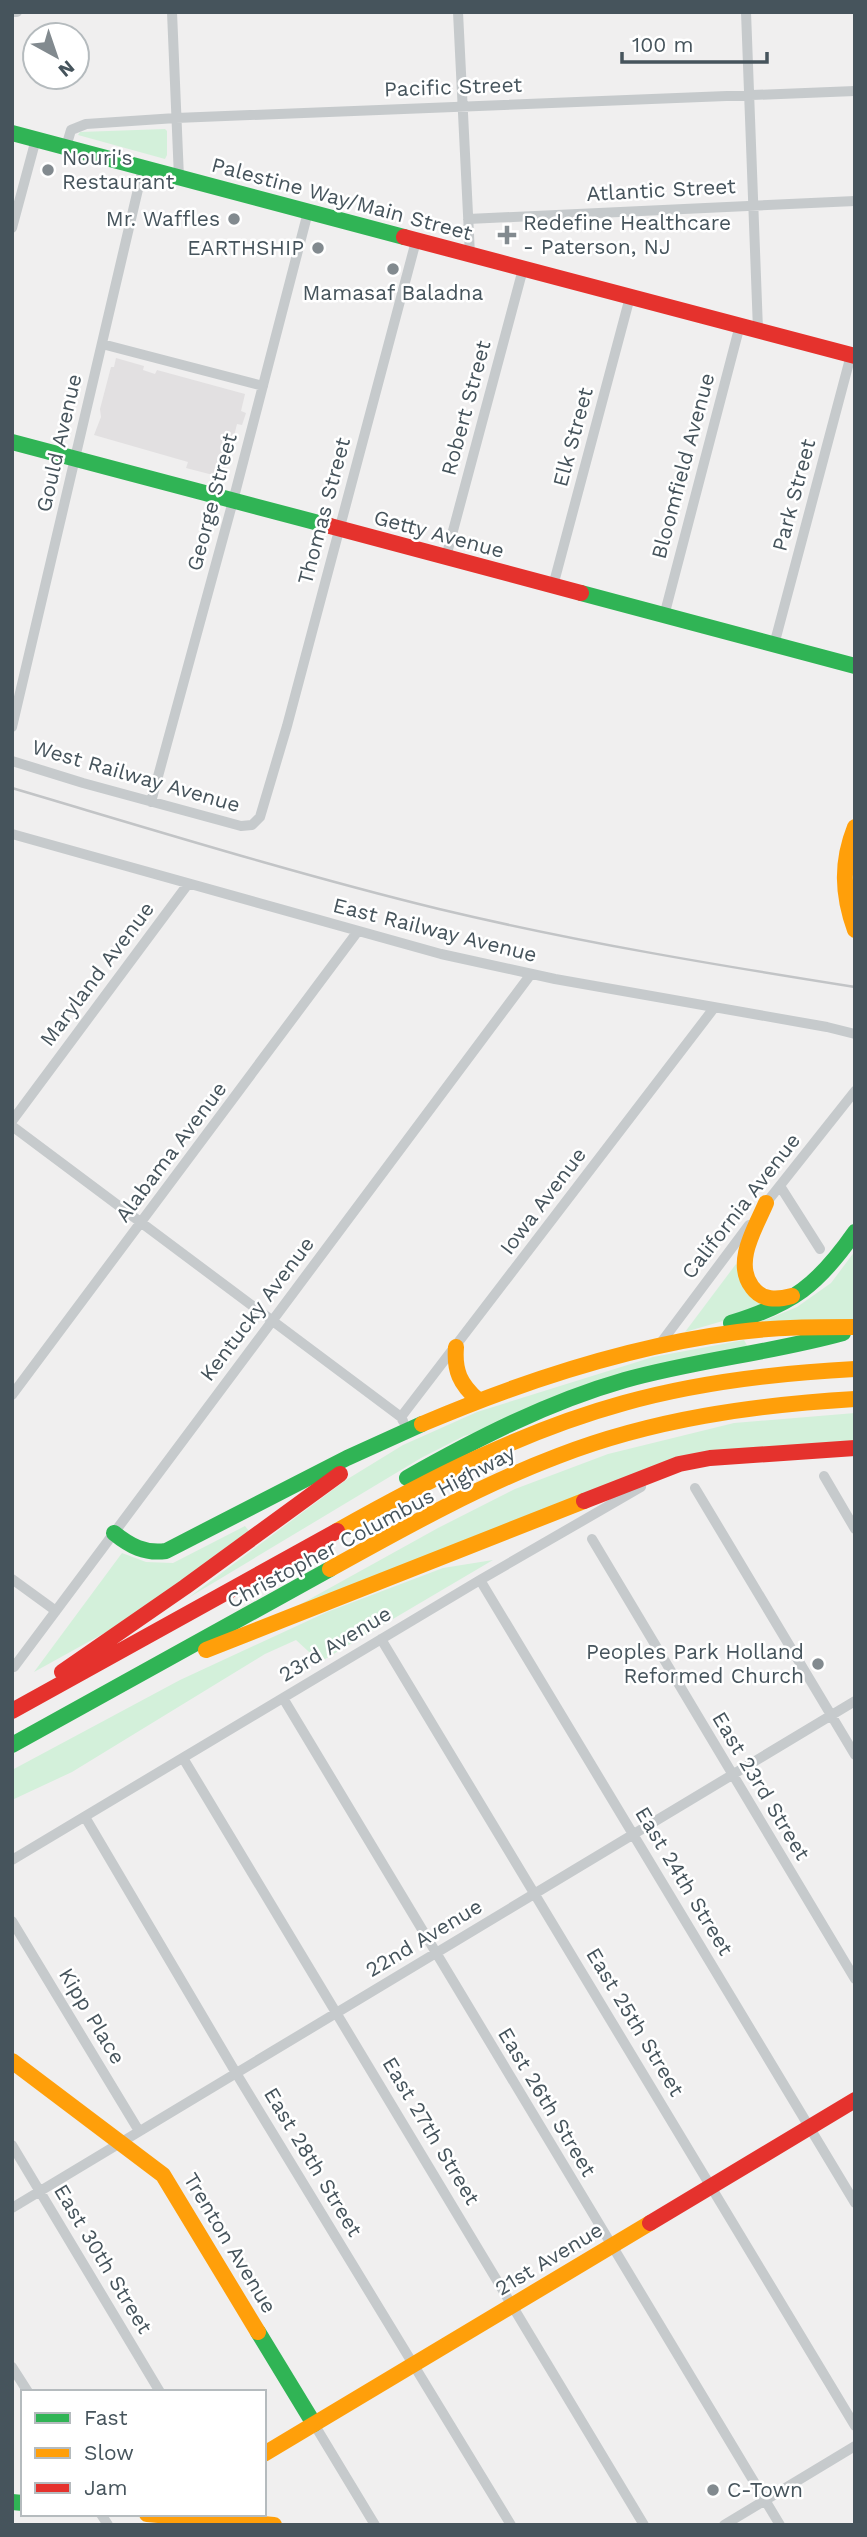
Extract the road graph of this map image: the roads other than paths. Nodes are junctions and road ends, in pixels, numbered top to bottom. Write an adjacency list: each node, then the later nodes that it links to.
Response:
1 (172, 12): 7 (street)
2 (458, 12): 6 (street)
3 (746, 12): 5 (street)
4 (855, 91): 5 (street, Pacific Street)
5 (749, 95): 6 (street, Pacific Street); 14 (street)
6 (462, 106): 7 (street, Pacific Street); 16 (street)
7 (176, 118): 10 (street, Pacific Street); 12 (street)
8 (12, 133): 9 (main road, Palestine Way/Main Street)
9 (36, 139): 10 (main road, Palestine Way/Main Street); 17 (street)
10 (66, 147): 11 (main road, Palestine Way/Main Street)
11 (143, 168): 12 (main road, Palestine Way/Main Street); 24 (street, Gould Avenue)
12 (179, 178): 15 (main road, Palestine Way/Main Street)
13 (855, 201): 14 (street, Atlantic Street)
14 (753, 205): 16 (street, Atlantic Street); 23 (street)
15 (308, 212): 18 (main road, Palestine Way/Main Street); 26 (street, George Street)
16 (468, 219): 19 (street)
17 (12, 228)
18 (416, 241): 19 (main road, Palestine Way/Main Street); 30 (street, Thomas Street)
19 (470, 255): 20 (main road, Palestine Way/Main Street)
20 (523, 269): 21 (main road, Palestine Way/Main Street); 31 (street, Robert Street)
21 (631, 297): 22 (main road, Palestine Way/Main Street); 32 (street, Elk Street)
22 (740, 326): 23 (main road, Palestine Way/Main Street); 33 (street, Bloomfield Avenue)
23 (758, 330): 25 (main road, Palestine Way/Main Street)
24 (102, 344): 26 (street); 28 (street, Gould Avenue)
25 (853, 355): 34 (street, Park Street)
26 (263, 386): 29 (street, George Street)
27 (12, 442): 28 (main road, Getty Avenue)
28 (75, 459): 29 (main road, Getty Avenue); 36 (street, Gould Avenue)
29 (233, 501): 30 (main road, Getty Avenue); 39 (street, George Street)
30 (340, 529): 31 (main road, Getty Avenue); 38 (street, Thomas Street)
31 (446, 557): 32 (main road, Getty Avenue)
32 (553, 586): 33 (main road, Getty Avenue)
33 (664, 616): 34 (main road, Getty Avenue)
34 (774, 645): 35 (main road, Getty Avenue)
35 (855, 666)
36 (12, 727)
37 (12, 761): 39 (street, West Railway Avenue)
38 (268, 791): 39 (street, West Railway Avenue)
39 (150, 802)
40 (855, 827): 43 (main road)
41 (14, 838): 42 (street, East Railway Avenue)
42 (188, 884): 44 (street, East Railway Avenue); 49 (street, Maryland Avenue)
43 (855, 930)
44 (358, 931): 45 (street, East Railway Avenue); 52 (street, Alabama Avenue)
45 (531, 974): 46 (street, East Railway Avenue); 56 (street, Kentucky Avenue)
46 (714, 1008): 47 (street, East Railway Avenue); 60 (street, Iowa Avenue)
47 (855, 1034)
48 (855, 1091): 50 (street, California Avenue)
49 (12, 1124): 52 (street)
50 (780, 1186): 51 (street, California Avenue); 54 (street)
51 (766, 1203): 55 (main road); 59 (street, California Avenue)
52 (143, 1223): 56 (street); 62 (street, Alabama Avenue)
53 (855, 1232): 55 (main road)
54 (820, 1248)
55 (806, 1290): 58 (main road)
56 (272, 1321): 65 (street); 74 (street, Kentucky Avenue)
57 (855, 1328): 58 (main road); 79 (main road)
58 (684, 1340): 59 (main road)
59 (659, 1345): 64 (main road)
60 (456, 1348): 64 (main road); 65 (street, Iowa Avenue)
61 (855, 1369): 79 (main road, Christopher Columbus Highway)
62 (12, 1395)
63 (855, 1399): 82 (main road, Christopher Columbus Highway)
64 (478, 1400): 65 (main road)
65 (404, 1424): 66 (main road)
66 (386, 1440): 74 (main road); 85 (main road)
67 (855, 1448): 68 (main road)
68 (814, 1451): 69 (main road); 70 (main road)
69 (855, 1455)
70 (679, 1464): 77 (street, 23rd Avenue); 82 (main road)
71 (824, 1476): 73 (street)
72 (695, 1488): 86 (street)
73 (855, 1529)
74 (114, 1533): 78 (street, Kentucky Avenue)
75 (592, 1539): 90 (street, East 23rd Street)
76 (12, 1579): 78 (street)
77 (480, 1580): 80 (street, 23rd Avenue); 92 (street, East 24th Street)
78 (56, 1611): 81 (street, Kentucky Avenue)
79 (160, 1631): 85 (main road, Christopher Columbus Highway)
80 (381, 1639): 83 (street, 23rd Avenue); 94 (street, East 25th Street)
81 (14, 1667)
82 (117, 1687): 87 (main road, Christopher Columbus Highway)
83 (283, 1698): 89 (street, 23rd Avenue); 96 (street, East 26th Street)
84 (855, 1701): 86 (street, 22nd Avenue)
85 (12, 1709)
86 (831, 1715): 88 (street); 90 (street, 22nd Avenue)
87 (12, 1745)
88 (855, 1755)
89 (183, 1758): 91 (street, 23rd Avenue); 98 (street, East 27th Street)
90 (731, 1775): 92 (street, 22nd Avenue); 97 (street, East 23rd Street)
91 (85, 1817): 93 (street, 23rd Avenue); 100 (street, East 28th Street)
92 (633, 1834): 94 (street, 22nd Avenue); 102 (street, East 24th Street)
93 (12, 1860)
94 (535, 1894): 96 (street, 22nd Avenue); 106 (street, East 25th Street)
95 (12, 1921): 103 (street, Kipp Place)
96 (435, 1954): 98 (street, 22nd Avenue); 110 (street, East 26th Street)
97 (855, 1979)
98 (337, 2012): 100 (street, 22nd Avenue); 111 (street, East 27th Street)
99 (12, 2061): 104 (main road, Trenton Avenue)
100 (236, 2073): 103 (street, 22nd Avenue); 112 (street, East 28th Street)
101 (855, 2100): 102 (main road, 21st Avenue)
102 (809, 2127): 106 (main road, 21st Avenue); 108 (street, East 24th Street)
103 (139, 2131): 104 (street, 22nd Avenue)
104 (121, 2143): 107 (street, 22nd Avenue); 116 (main road, Trenton Avenue)
105 (12, 2145): 107 (street, East 30th Street)
106 (711, 2186): 110 (main road, 21st Avenue); 117 (street, East 25th Street)
107 (40, 2191): 109 (street, 22nd Avenue); 115 (street, East 30th Street)
108 (855, 2203)
109 (12, 2207)
110 (611, 2246): 111 (main road, 21st Avenue); 120 (street, East 26th Street)
111 (512, 2305): 112 (main road, 21st Avenue); 126 (street, East 27th Street)
112 (413, 2365): 116 (main road, 21st Avenue); 125 (street, East 28th Street)
113 (12, 2367): 114 (street)
114 (27, 2390)
115 (159, 2390)
116 (314, 2424): 119 (main road, 21st Avenue); 124 (street)
117 (855, 2426)
118 (855, 2446): 120 (street)
119 (266, 2453)
120 (765, 2500): 127 (street); 128 (street, East 26th Street)
121 (173, 2516): 122 (main road)
122 (238, 2520): 123 (main road)
123 (274, 2525)
124 (375, 2525)
125 (511, 2525)
126 (644, 2525)
127 (724, 2525)
128 (780, 2525)

